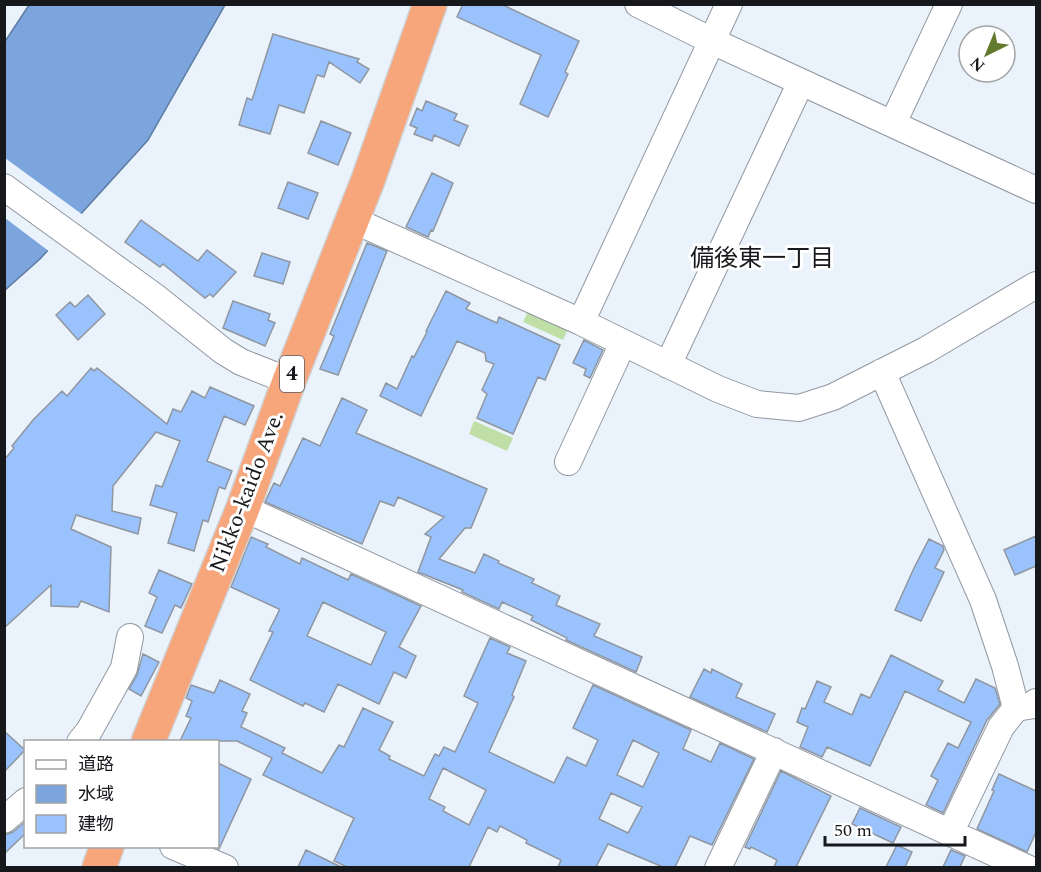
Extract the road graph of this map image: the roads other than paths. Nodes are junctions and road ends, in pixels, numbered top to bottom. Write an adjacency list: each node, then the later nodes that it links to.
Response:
1 (430, 4): 10 (highway, Nikko-kaido Ave. / 4)
2 (638, 4): 5 (street)
3 (729, 4): 5 (street)
4 (949, 4): 7 (street)
5 (712, 41): 6 (street); 12 (street)
6 (801, 82): 7 (street); 14 (street)
7 (893, 123): 9 (street)
8 (4, 187): 16 (street)
9 (1036, 190)
10 (353, 220): 12 (street); 16 (highway, Nikko-kaido Ave. / 4)
11 (1036, 285): 15 (street)
12 (581, 322): 13 (street)
13 (623, 343): 14 (street); 17 (street)
14 (669, 365): 15 (street)
15 (882, 372): 20 (street)
16 (289, 381): 18 (highway, Nikko-kaido Ave. / 4)
17 (568, 462)
18 (243, 508): 22 (highway, Nikko-kaido Ave. / 4); 23 (street)
19 (130, 637): 21 (street)
20 (1026, 705): 26 (street)
21 (81, 740)
22 (148, 740)
23 (774, 751): 26 (street); 31 (street)
24 (24, 803): 25 (street)
25 (4, 820)
26 (950, 833): 32 (street)
27 (106, 848): 29 (highway)
28 (178, 848): 30 (street)
29 (99, 867)
30 (225, 867)
31 (718, 867)
32 (1027, 867)

